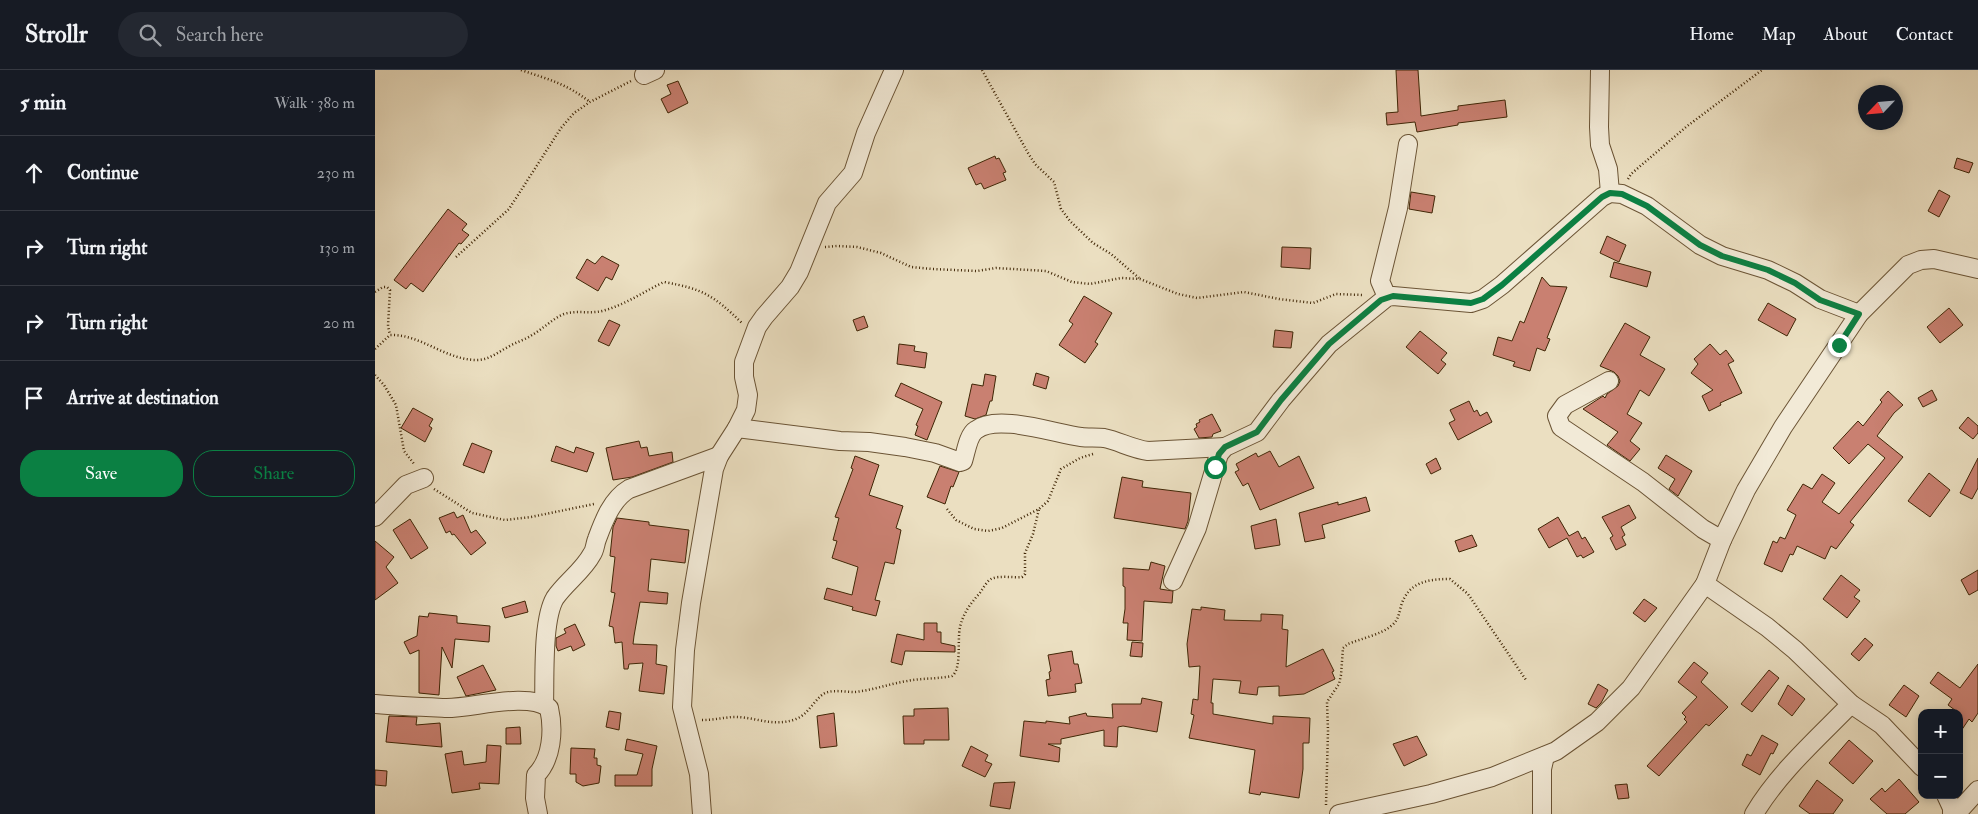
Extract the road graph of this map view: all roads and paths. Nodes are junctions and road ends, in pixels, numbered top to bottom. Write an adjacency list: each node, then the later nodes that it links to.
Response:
1 (521, 70): 7 (path)
2 (894, 70): 10 (street)
3 (982, 70): 13 (path)
4 (1600, 70): 9 (street)
5 (1762, 70): 9 (path)
6 (649, 73): 7 (path)
7 (590, 102): 11 (path)
8 (1408, 144): 15 (street)
9 (1616, 194): 15 (street); 16 (street)
10 (806, 252): 13 (path); 18 (street)
11 (456, 257)
12 (1978, 268): 16 (street)
13 (1140, 278): 15 (path)
14 (375, 292): 17 (path)
15 (1384, 299): 24 (street)
16 (1859, 314): 31 (street)
17 (390, 335): 18 (path); 19 (path)
18 (751, 342): 22 (street)
19 (375, 349)
20 (375, 375): 26 (path)
21 (1609, 381): 31 (street)
22 (737, 428): 23 (street); 25 (street)
23 (1090, 437): 24 (street); 29 (path)
24 (1225, 447): 32 (street)
25 (719, 456): 27 (street); 38 (street)
26 (424, 478): 27 (path); 30 (street)
27 (613, 504): 37 (street)
28 (947, 509): 29 (path)
29 (1039, 509): 38 (path)
30 (375, 518)
31 (1722, 540): 33 (street)
32 (1173, 581)
33 (1705, 584): 36 (street); 39 (street)
34 (1526, 680): 45 (path)
35 (375, 704): 37 (street)
36 (1851, 704): 40 (street); 48 (street)
37 (544, 705): 43 (street)
38 (685, 720): 44 (street)
39 (1545, 756): 46 (street); 47 (street)
40 (1918, 763)
41 (1978, 790): 50 (street)
42 (1948, 799): 49 (street)
43 (538, 814)
44 (701, 814)
45 (1326, 814)
46 (1339, 814)
47 (1542, 814)
48 (1754, 814)
49 (1952, 814)
50 (1956, 814)

